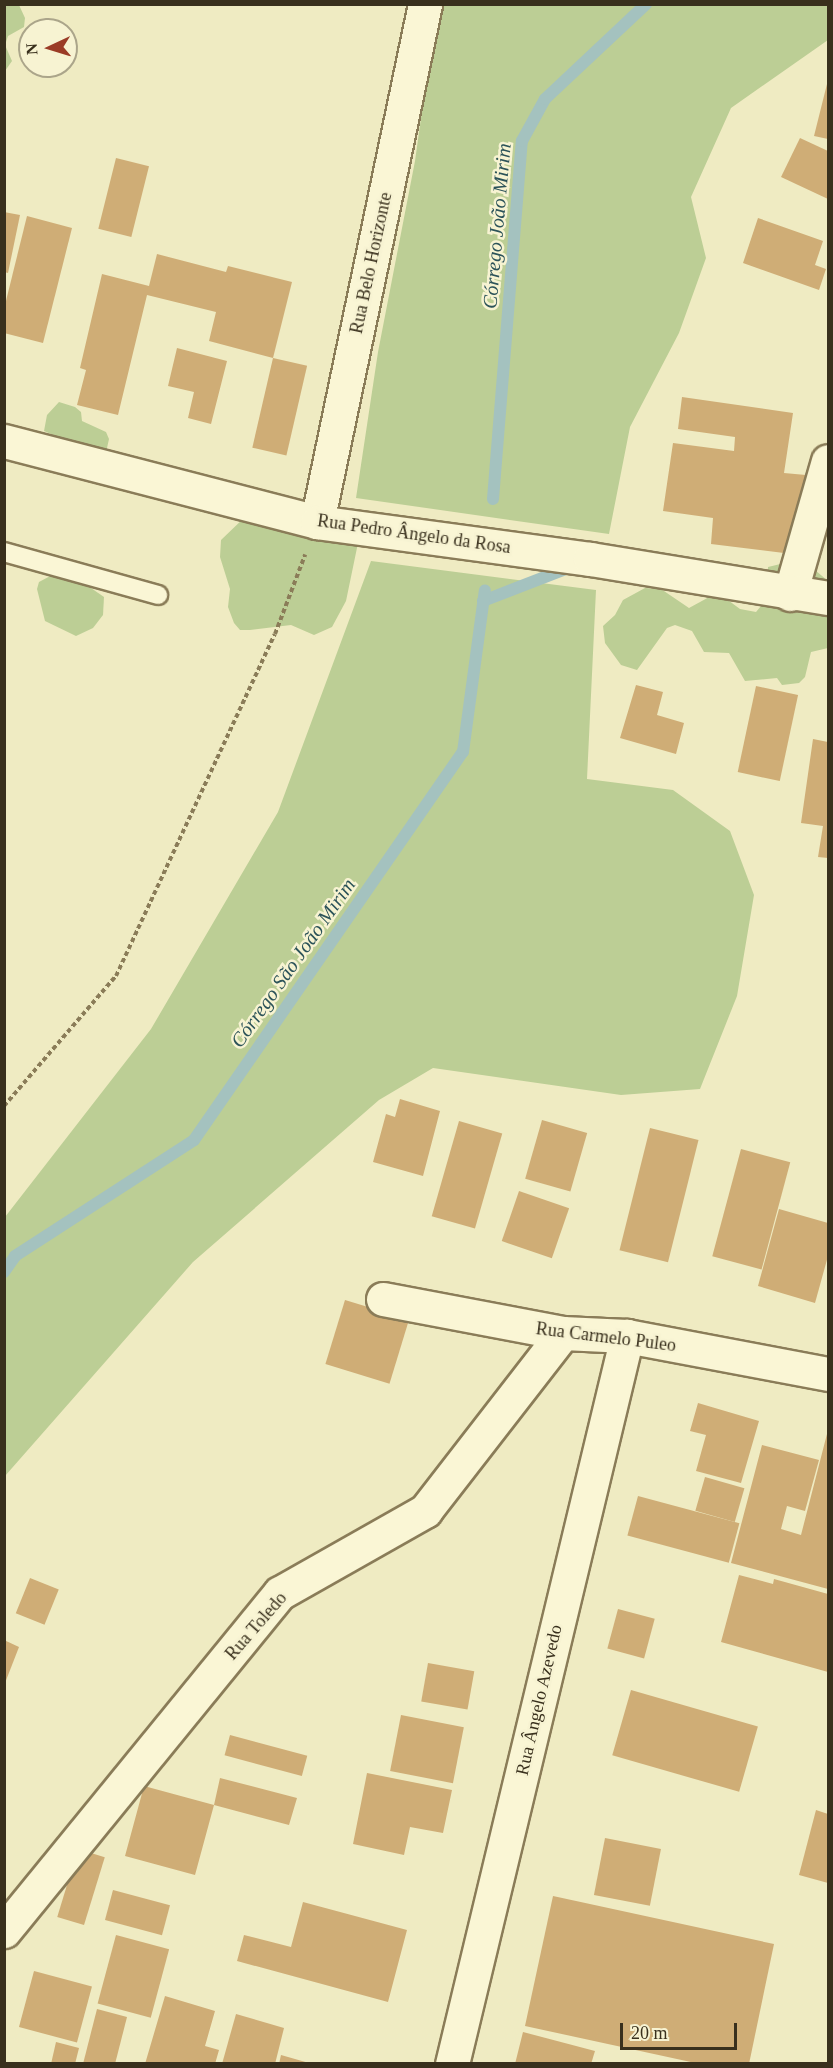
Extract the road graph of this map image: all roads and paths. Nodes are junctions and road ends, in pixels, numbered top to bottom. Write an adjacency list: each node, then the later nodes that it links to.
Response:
1 (425, 4): 4 (street, Rua Belo Horizonte)
2 (4, 441): 4 (street, Rua Pedro Ângelo da Rosa)
3 (828, 461): 6 (street)
4 (317, 522): 6 (street, Rua Pedro Ângelo da Rosa); 9 (path)
5 (4, 552): 7 (lane)
6 (790, 594): 8 (street, Rua Pedro Ângelo da Rosa)
7 (158, 596)
8 (828, 598)
9 (4, 1106)
10 (383, 1299): 11 (street, Rua Carmelo Puleo)
11 (563, 1333): 12 (street, Rua Carmelo Puleo); 14 (street, Rua Toledo)
12 (627, 1336): 13 (street, Rua Carmelo Puleo); 15 (street, Rua Ângelo Azevedo)
13 (828, 1374)
14 (4, 1931)
15 (452, 2064)

